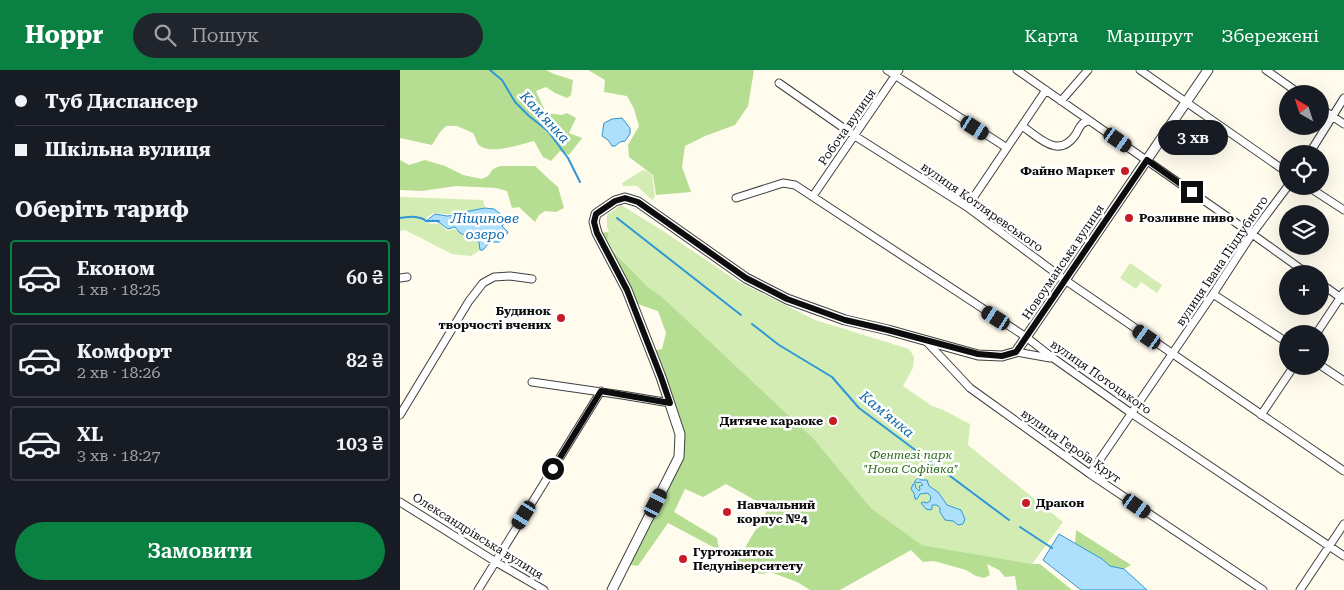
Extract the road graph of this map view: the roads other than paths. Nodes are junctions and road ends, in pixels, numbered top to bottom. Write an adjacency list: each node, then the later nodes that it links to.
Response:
1 (887, 70): 7 (street)
2 (1017, 70): 10 (street)
3 (1088, 70): 12 (street)
4 (1140, 70): 13 (street)
5 (1208, 70): 13 (street, Новоуманська вулиця)
6 (1266, 70): 9 (street)
7 (897, 73): 19 (street, Робоча вулиця); 21 (street)
8 (779, 83): 19 (street, вулиця Котляревського)
9 (1287, 85)
10 (1046, 90): 12 (street); 18 (street)
11 (1344, 98): 15 (street)
12 (1061, 101): 16 (street)
13 (1186, 102): 22 (street, Новоуманська вулиця); 23 (street)
14 (1329, 114): 15 (street)
15 (1332, 116): 17 (street); 20 (street)
16 (1089, 120): 18 (street); 22 (street)
17 (1344, 124)
18 (1022, 126): 21 (street)
19 (855, 136): 26 (street, Робоча вулиця); 28 (street, вулиця Котляревського)
20 (1314, 145)
21 (1007, 148): 28 (street)
22 (1147, 160): 30 (street); 33 (street, Новоуманська вулиця)
23 (1279, 167)
24 (1281, 195): 30 (street, вулиця Івана Піддубного)
25 (1321, 195): 29 (street)
26 (812, 196): 27 (street, вулиця Потоцького); 38 (street, вулиця Потоцького)
27 (736, 198)
28 (967, 207): 33 (street, вулиця Котляревського)
29 (1344, 210)
30 (1252, 234): 31 (street); 35 (street, вулиця Івана Піддубного)
31 (1295, 265)
32 (532, 279): 51 (street)
33 (1065, 280): 38 (street, Новоуманська вулиця); 42 (street, вулиця Котляревського)
34 (1329, 288): 36 (street)
35 (1213, 294): 39 (street); 42 (street, вулиця Івана Піддубного)
36 (1343, 297): 37 (street)
37 (1323, 325)
38 (1026, 338): 41 (street, Новоуманська вулиця); 43 (street, вулиця Потоцького)
39 (1279, 338)
40 (926, 341): 41 (street); 49 (street); 54 (street, вулиця Героїв Крут)
41 (1016, 352): 43 (street)
42 (1172, 354): 50 (street, вулиця Івана Піддубного); 52 (street, вулиця Котляревського)
43 (1053, 358): 50 (street, вулиця Потоцького)
44 (1329, 371): 46 (street)
45 (1288, 375): 52 (street)
46 (1344, 381)
47 (532, 382): 48 (street)
48 (601, 391): 49 (street); 59 (street)
49 (670, 403): 62 (street)
50 (1131, 414): 54 (street, вулиця Івана Піддубного); 57 (street, вулиця Потоцького)
51 (400, 415)
52 (1262, 416): 53 (street, вулиця Котляревського)
53 (1344, 472)
54 (1090, 474): 63 (street, вулиця Героїв Крут)
55 (400, 502): 59 (street, Олександрівська вулиця)
56 (1344, 524): 57 (street)
57 (1329, 546): 58 (street, вулиця Потоцького); 64 (street)
58 (1344, 556)
59 (496, 562): 60 (street); 61 (street, Олександрівська вулиця)
60 (478, 590)
61 (544, 590)
62 (612, 590)
63 (1263, 590)
64 (1300, 590)

